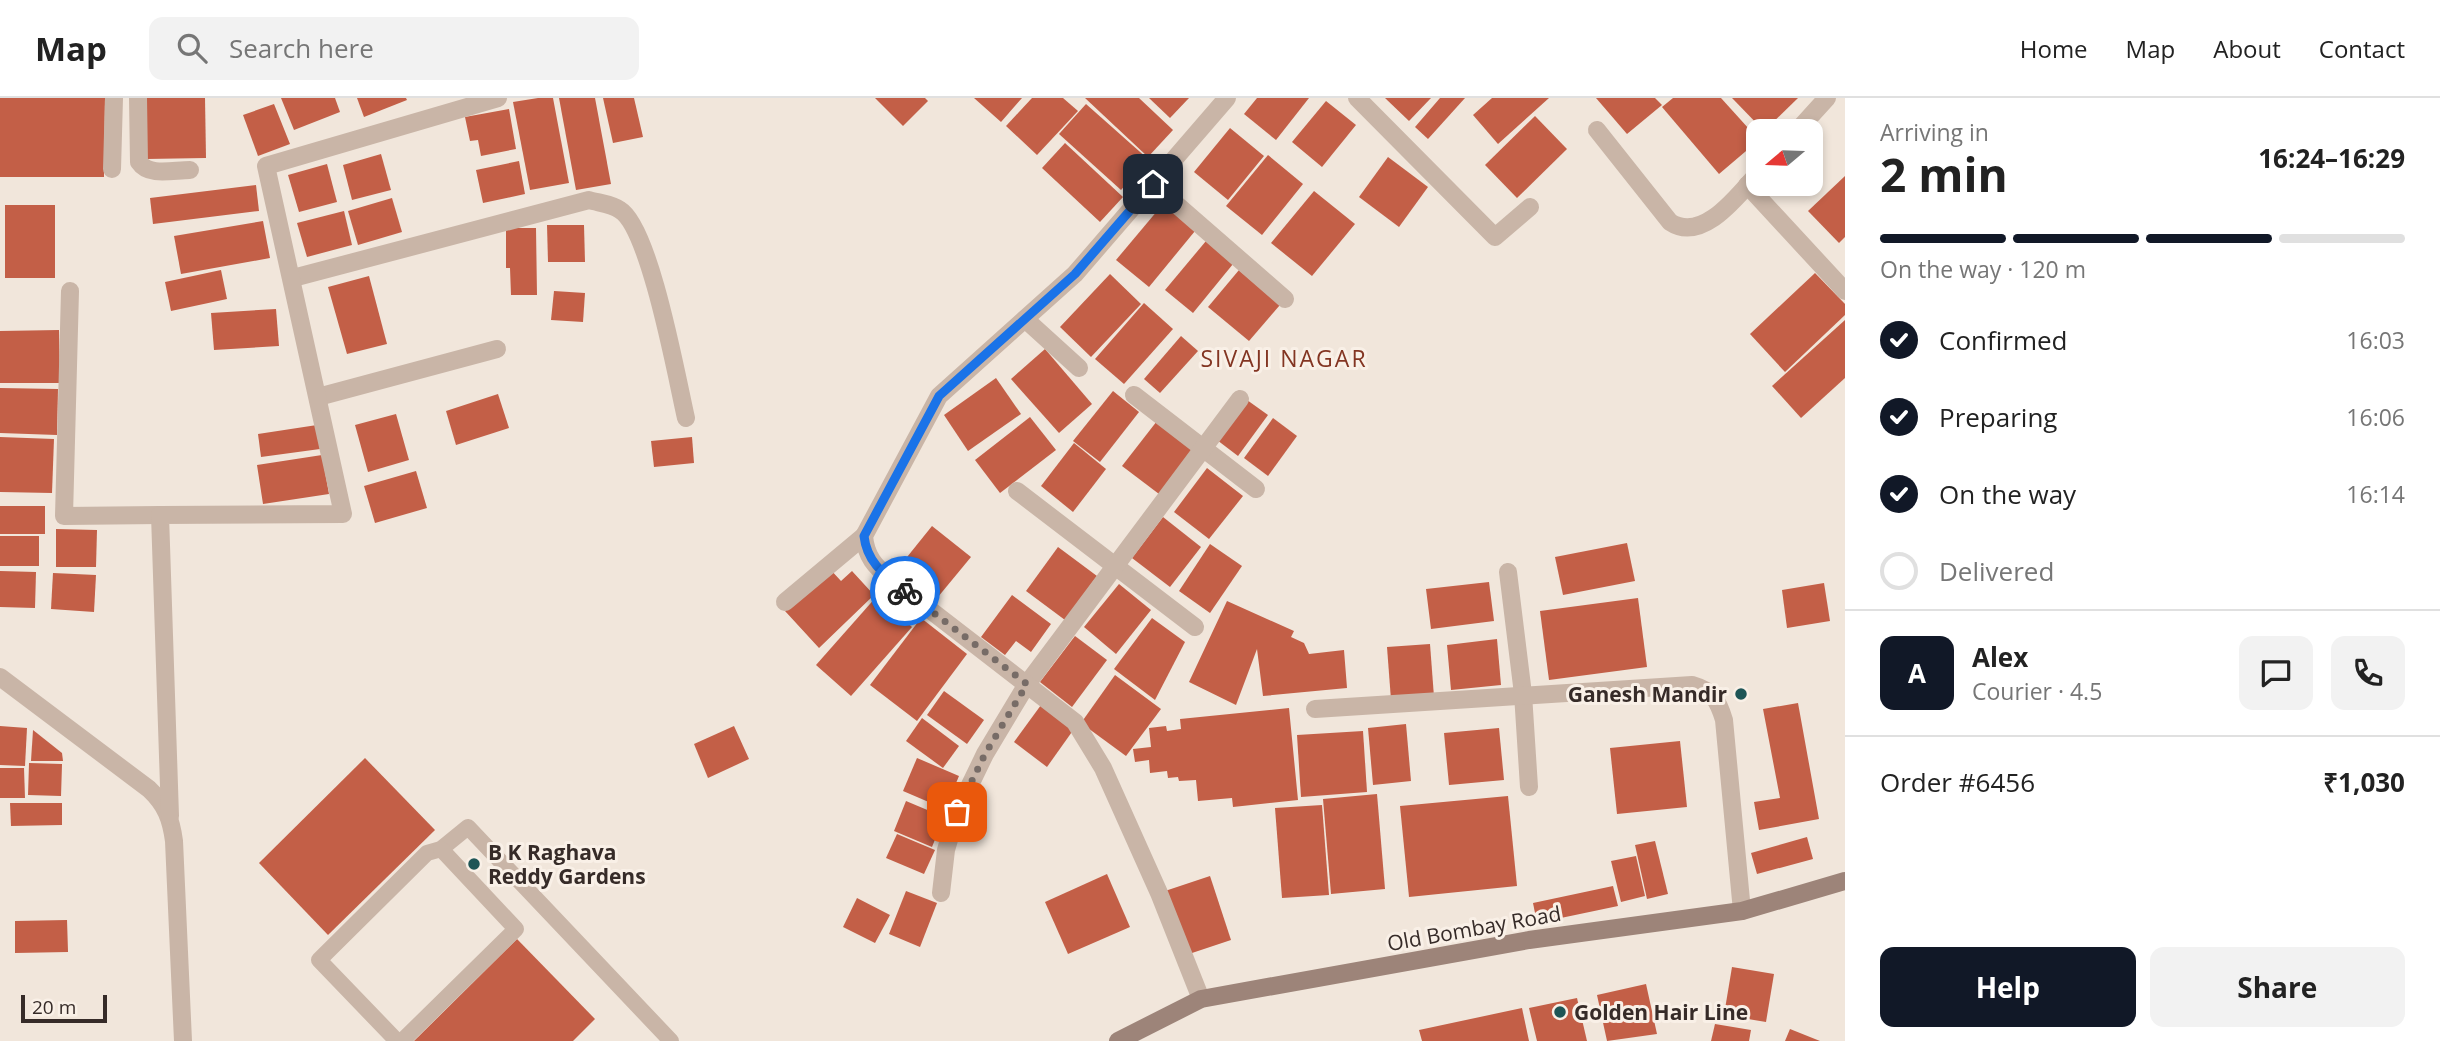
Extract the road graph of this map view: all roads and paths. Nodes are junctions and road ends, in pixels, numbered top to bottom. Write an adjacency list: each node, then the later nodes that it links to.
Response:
1 (114, 98): 9 (street)
2 (138, 98): 10 (street)
3 (498, 98): 15 (street)
4 (1227, 98): 11 (street)
5 (1357, 98): 14 (street)
6 (1827, 98): 7 (street)
7 (1808, 119)
8 (1597, 130): 12 (street)
9 (113, 169)
10 (190, 170)
11 (1153, 184): 18 (street); 19 (street)
12 (1746, 186)
13 (1767, 196): 17 (street)
14 (1530, 207)
15 (293, 278): 23 (street); 25 (street)
16 (70, 291): 29 (street)
17 (1845, 291)
18 (1285, 299)
19 (1026, 319): 21 (street); 30 (street)
20 (497, 349): 23 (street)
21 (1079, 368)
22 (1134, 395): 26 (street)
23 (318, 397): 29 (street)
24 (1240, 399): 26 (street)
25 (686, 418)
26 (1204, 448): 27 (street); 31 (street)
27 (1256, 489)
28 (1017, 491): 31 (street)
29 (160, 515): 40 (street)
30 (864, 536): 33 (street); 36 (street)
31 (1118, 565): 34 (street); 36 (street)
32 (1507, 572): 37 (street)
33 (785, 602)
34 (1195, 627)
35 (0, 677): 40 (street)
36 (1027, 684): 43 (street); 45 (street)
37 (1523, 694): 38 (street); 39 (street); 44 (street)
38 (1315, 709)
39 (1529, 788)
40 (170, 816): 46 (street)
41 (441, 849): 47 (lane); 47 (lane); 48 (lane)
42 (1845, 881): 44 (main road, Old Bombay Road)
43 (941, 893)
44 (1742, 911): 45 (main road, Old Bombay Road)
45 (1201, 999): 49 (main road, Old Bombay Road)
46 (184, 1041)
47 (399, 1041)
48 (671, 1041)
49 (1118, 1041)

